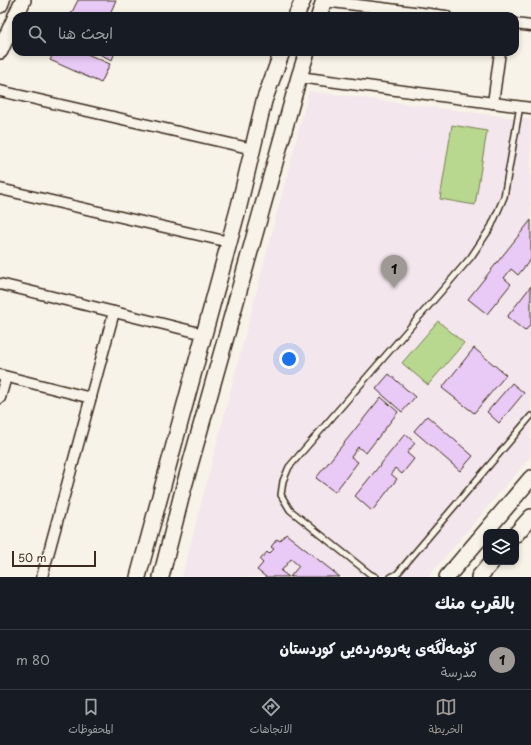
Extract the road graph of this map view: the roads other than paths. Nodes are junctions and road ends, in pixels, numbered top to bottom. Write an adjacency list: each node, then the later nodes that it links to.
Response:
1 (2, 0): 5 (street)
2 (23, 0): 6 (street)
3 (302, 0): 7 (street)
4 (324, 1): 8 (street); 9 (street)
5 (0, 5)
6 (18, 12)
7 (298, 12)
8 (320, 12)
9 (413, 12)
10 (519, 24): 12 (street)
11 (12, 25): 13 (street)
12 (531, 26)
13 (0, 51)
14 (280, 56): 22 (street)
15 (306, 56): 17 (street)
16 (499, 56): 19 (street)
17 (298, 77): 19 (street); 25 (street)
18 (0, 92): 22 (street)
19 (493, 102): 20 (street)
20 (520, 106): 21 (street); 41 (lane)
21 (531, 108)
22 (253, 149): 24 (street)
23 (0, 189): 26 (street)
24 (239, 206): 25 (street); 26 (street)
25 (261, 211): 40 (street)
26 (229, 242): 29 (street)
27 (0, 284): 28 (street)
28 (114, 312): 29 (street); 32 (street)
29 (204, 334): 39 (street)
30 (3, 376): 31 (street); 32 (street)
31 (0, 398)
32 (90, 398): 38 (street)
33 (531, 416): 42 (lane)
34 (531, 478): 43 (street)
35 (531, 517): 36 (street)
36 (519, 531)
37 (490, 565): 44 (street)
38 (42, 577)
39 (138, 577)
40 (161, 577)
41 (376, 577)
42 (391, 577)
43 (447, 577)
44 (480, 577)

